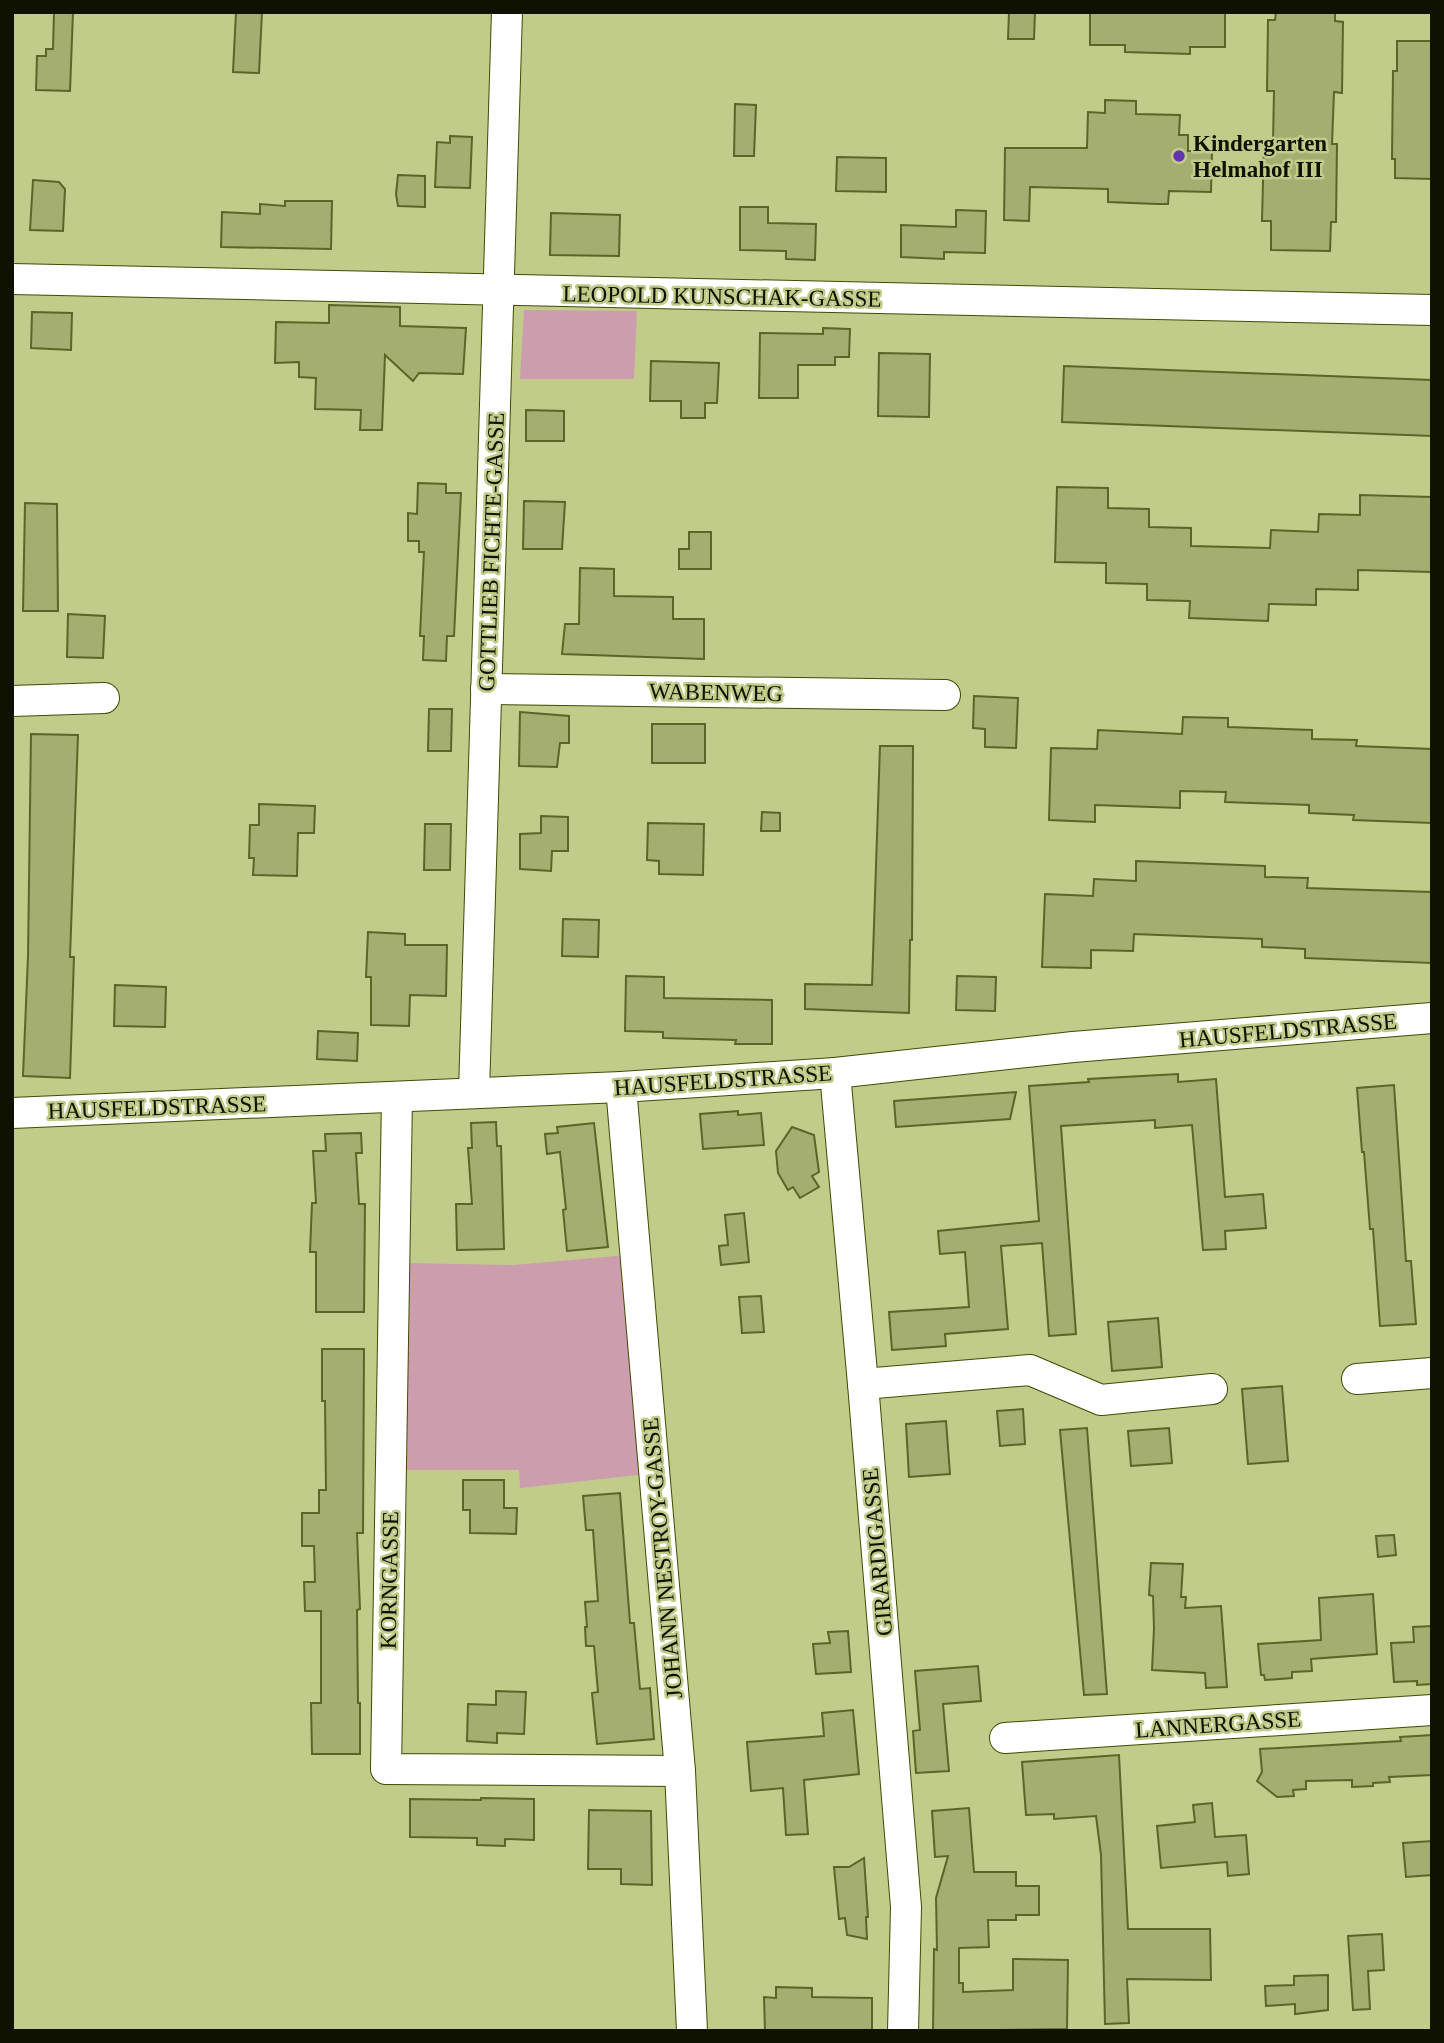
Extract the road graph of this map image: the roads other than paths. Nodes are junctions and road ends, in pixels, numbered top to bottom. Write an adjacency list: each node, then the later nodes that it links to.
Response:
1 (507, 12): 3 (street, GOTTLIEB FICHTE-GASSE)
2 (12, 279): 3 (street, LEOPOLD KUNSCHAK-GASSE)
3 (500, 291): 4 (street, LEOPOLD KUNSCHAK-GASSE); 5 (street, GOTTLIEB FICHTE-GASSE)
4 (1432, 310)
5 (486, 689): 6 (street, WABENWEG); 12 (street, GOTTLIEB FICHTE-GASSE)
6 (945, 695)
7 (104, 698): 8 (street)
8 (12, 701)
9 (1432, 1018): 10 (street, HAUSFELDSTRASSE)
10 (835, 1073): 11 (street, HAUSFELDSTRASSE); 17 (street, GIRARDIGASSE)
11 (621, 1087): 12 (street, HAUSFELDSTRASSE); 21 (street, JOHANN NESTROY-GASSE)
12 (474, 1092): 13 (street, HAUSFELDSTRASSE)
13 (397, 1097): 14 (street, HAUSFELDSTRASSE); 21 (street, KORNGASSE)
14 (12, 1113)
15 (1432, 1373): 16 (street)
16 (1357, 1379)
17 (863, 1384): 18 (street); 23 (street, GIRARDIGASSE)
18 (1212, 1389)
19 (1432, 1710): 20 (street, LANNERGASSE)
20 (1005, 1738)
21 (680, 1771): 22 (street, JOHANN NESTROY-GASSE)
22 (692, 2031)
23 (903, 2031)

